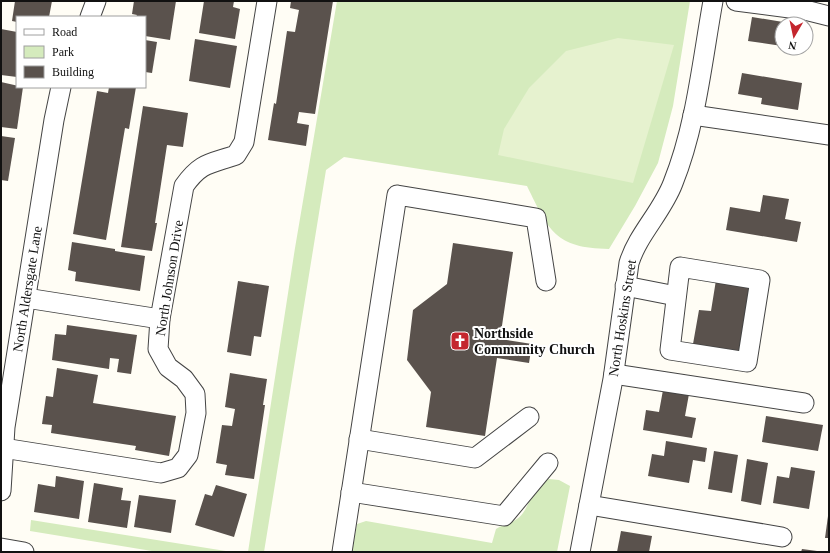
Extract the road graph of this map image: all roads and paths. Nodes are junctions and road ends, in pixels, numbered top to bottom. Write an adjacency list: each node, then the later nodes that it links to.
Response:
1 (96, 1): 5 (street)
2 (268, 1): 14 (street, North Johnson Drive)
3 (713, 1): 8 (street, North Hoskins Street)
4 (736, 1): 6 (street)
5 (90, 16)
6 (829, 16)
7 (62, 88): 13 (street, North Aldersgate Lane)
8 (693, 115): 9 (street); 11 (street, North Hoskins Street)
9 (829, 135)
10 (546, 281): 18 (street)
11 (625, 286): 12 (street); 15 (street, North Hoskins Street)
12 (676, 296): 12 (street)
13 (26, 298): 14 (street); 19 (street, North Aldersgate Lane)
14 (160, 319): 19 (street, North Johnson Drive)
15 (614, 374): 16 (street); 23 (street, North Hoskins Street)
16 (804, 403)
17 (529, 417): 18 (street)
18 (359, 439): 22 (street)
19 (3, 448): 21 (street, North Aldersgate Lane)
20 (548, 463): 22 (street)
21 (1, 492)
22 (351, 492): 27 (street)
23 (589, 505): 24 (street); 28 (street, North Hoskins Street)
24 (782, 537)
25 (1, 548): 26 (street)
26 (24, 552)
27 (342, 552)
28 (580, 552)

